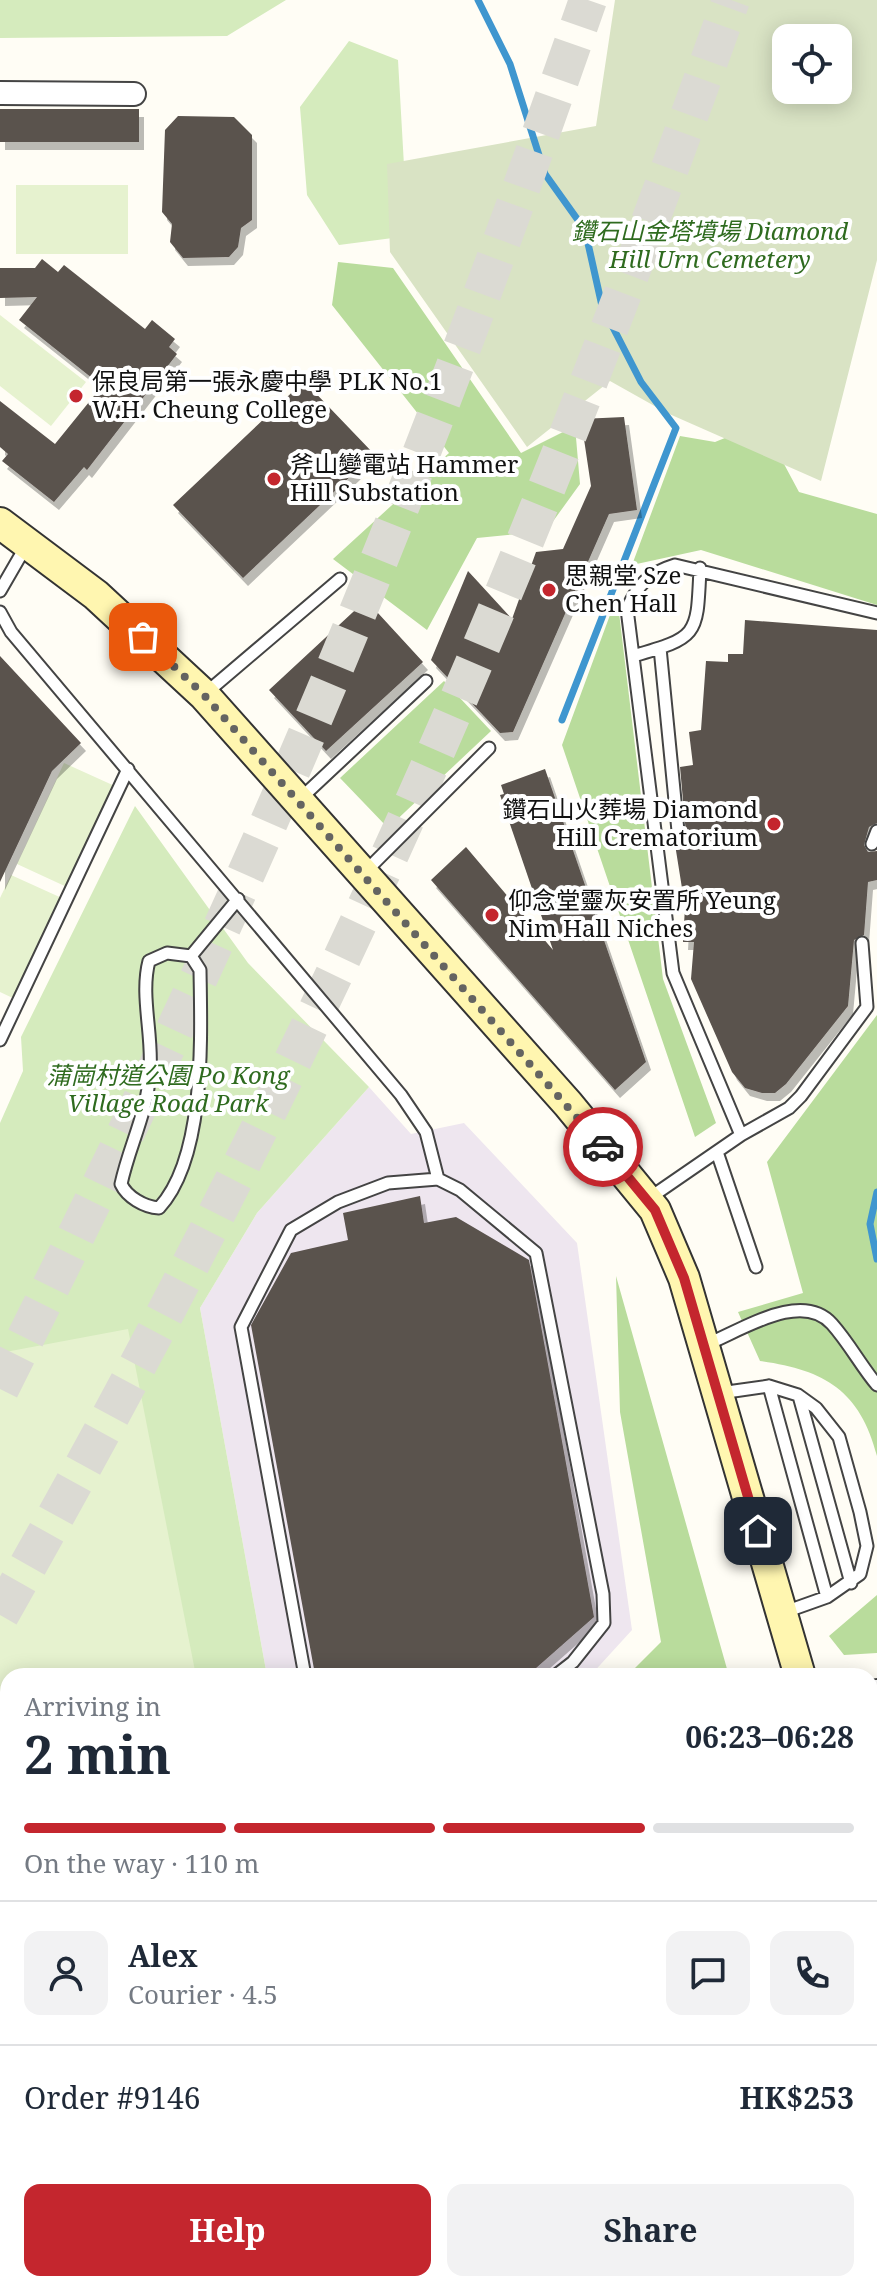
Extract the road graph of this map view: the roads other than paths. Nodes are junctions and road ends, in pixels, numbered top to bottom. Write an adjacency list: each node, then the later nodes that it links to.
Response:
1 (0, 93): 2 (street)
2 (134, 94)
3 (0, 523): 4 (main road)
4 (29, 542): 7 (lane); 13 (main road)
5 (700, 568): 9 (lane); 10 (lane); 11 (lane)
6 (340, 579): 13 (lane)
7 (0, 591)
8 (0, 612): 15 (lane)
9 (877, 613)
10 (660, 648): 11 (lane); 17 (lane)
11 (633, 656): 25 (lane)
12 (426, 681): 16 (lane)
13 (204, 695): 16 (main road)
14 (489, 748): 20 (lane)
15 (128, 769): 21 (lane); 24 (lane)
16 (298, 801): 20 (main road)
17 (678, 831)
18 (877, 831): 19 (lane)
19 (872, 844)
20 (363, 873): 28 (main road)
21 (238, 899): 23 (lane); 27 (lane)
22 (862, 943): 25 (lane)
23 (191, 956): 23 (lane)
24 (0, 1040)
25 (741, 1135): 26 (lane)
26 (717, 1152): 28 (lane); 29 (lane)
27 (438, 1179): 38 (lane); 39 (lane)
28 (647, 1200): 30 (main road)
29 (756, 1267)
30 (704, 1345): 31 (lane); 33 (main road)
31 (877, 1385)
32 (769, 1386): 33 (lane); 34 (lane); 36 (lane)
33 (719, 1394): 37 (main road)
34 (798, 1395): 35 (lane); 35 (lane)
35 (851, 1583): 36 (lane)
36 (827, 1597): 37 (lane)
37 (781, 1613): 40 (main road)
38 (304, 1668)
39 (565, 1668)
40 (798, 1668)

